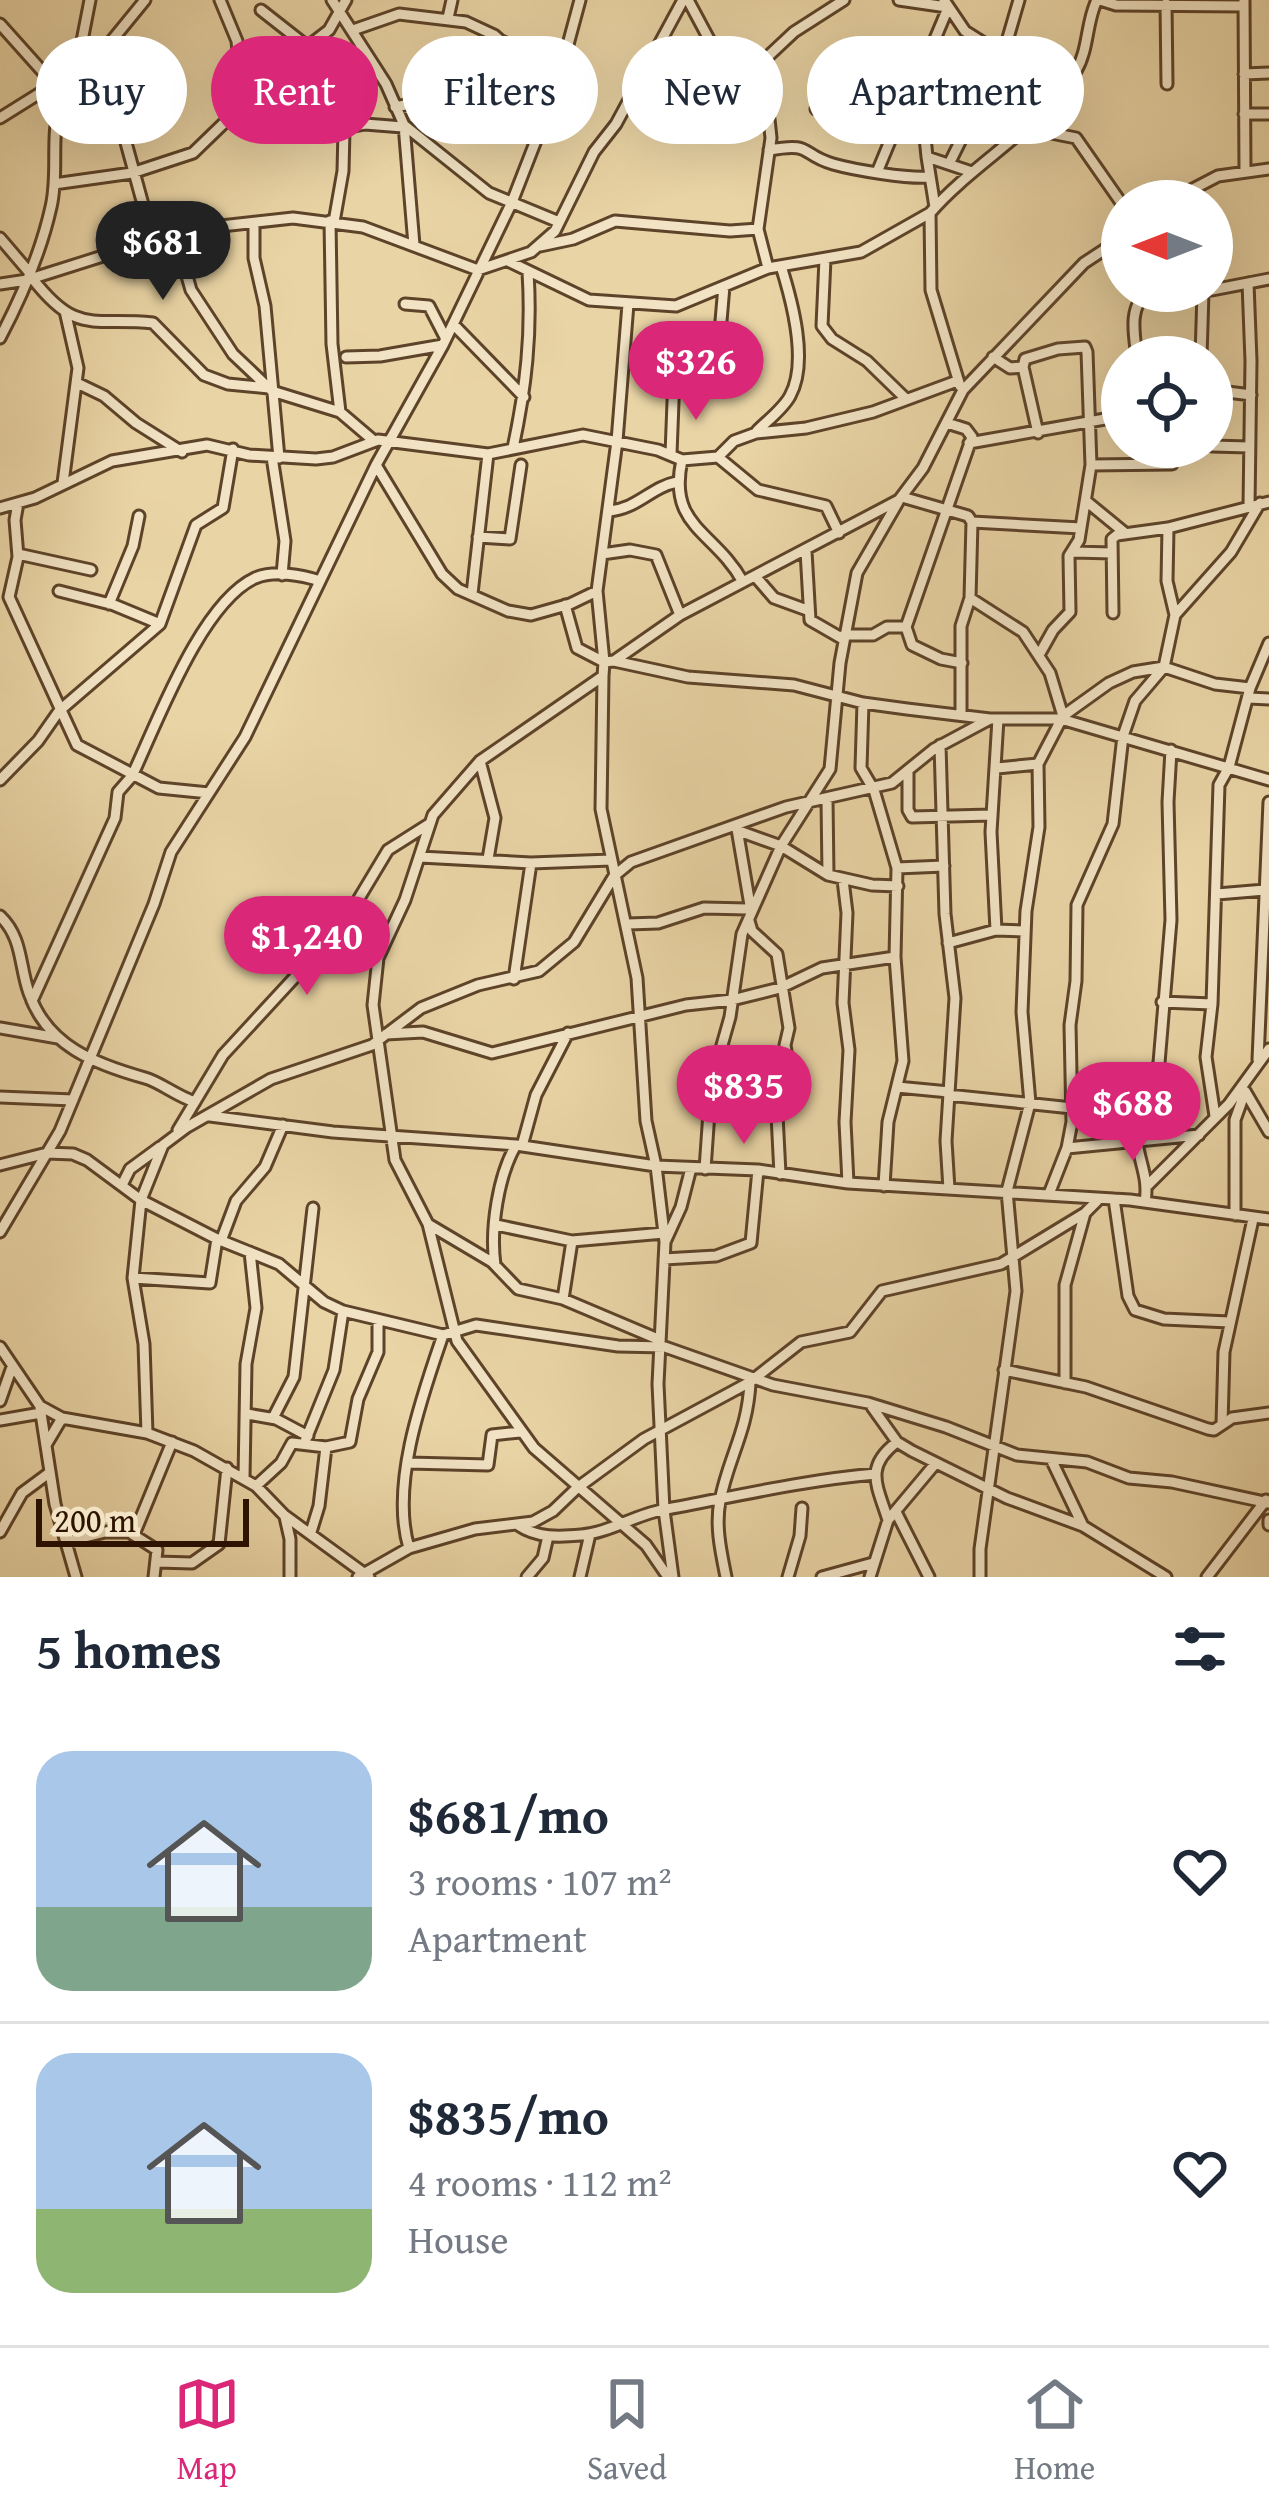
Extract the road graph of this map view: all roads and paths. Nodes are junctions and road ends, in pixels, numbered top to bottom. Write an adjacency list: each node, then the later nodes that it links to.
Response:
1 (90, 0): 21 (street)
2 (145, 0): 22 (street)
3 (220, 0): 23 (street)
4 (332, 0): 17 (street)
5 (346, 0): 17 (street)
6 (452, 0): 18 (street)
7 (580, 0): 28 (street)
8 (686, 0): 29 (street); 75 (street)
9 (844, 0): 33 (street)
10 (899, 0): 13 (street)
11 (1019, 0): 32 (street)
12 (1098, 0): 15 (street); 34 (street)
13 (945, 3): 30 (street); 31 (street)
14 (1244, 3): 15 (street); 38 (street)
15 (1166, 4): 39 (street)
16 (261, 10): 24 (street)
17 (341, 13): 20 (street); 25 (street)
18 (448, 18): 20 (street); 27 (street)
19 (0, 24): 35 (street)
20 (353, 30): 26 (street)
21 (83, 36)
22 (114, 36)
23 (236, 36)
24 (295, 36)
25 (321, 36)
26 (355, 36)
27 (495, 36)
28 (570, 36)
29 (707, 36)
30 (937, 36)
31 (972, 36)
32 (1009, 36)
33 (783, 42)
34 (1084, 55)
35 (36, 65)
36 (1269, 73): 38 (street)
37 (378, 74): 42 (street)
38 (1244, 74): 43 (street)
39 (1167, 84)
40 (36, 96): 45 (street)
41 (402, 106): 42 (street)
42 (395, 107): 46 (street)
43 (1244, 114): 44 (street); 65 (street)
44 (1269, 114)
45 (0, 118)
46 (402, 124)
47 (211, 137): 67 (street)
48 (55, 144): 71 (street)
49 (126, 144): 67 (street)
50 (343, 144): 74 (street)
51 (405, 144): 81 (street)
52 (426, 144): 72 (street)
53 (535, 144): 72 (street)
54 (769, 144): 60 (street)
55 (889, 144): 64 (street)
56 (925, 144): 61 (street)
57 (959, 144): 62 (street)
58 (1006, 144): 66 (street)
59 (1080, 144): 69 (street)
60 (769, 150): 64 (street); 77 (street)
61 (927, 157): 62 (street); 68 (street)
62 (950, 162): 66 (street)
63 (1269, 169): 65 (street)
64 (878, 170): 68 (street)
65 (1245, 171): 70 (street)
66 (972, 172): 73 (street)
67 (132, 173): 71 (street); 80 (street)
68 (930, 177): 73 (street)
69 (1105, 180)
70 (1210, 180)
71 (54, 184): 90 (street)
72 (512, 202): 75 (street); 88 (street)
73 (933, 210): 84 (street); 108 (street)
74 (332, 221): 76 (street); 81 (street); 114 (street)
75 (560, 222): 82 (street)
76 (254, 223): 78 (street); 109 (street)
77 (758, 229): 82 (street); 87 (street)
78 (175, 234): 80 (street); 109 (street)
79 (0, 238): 90 (street)
80 (153, 241): 90 (street)
81 (415, 244): 88 (street)
82 (540, 246): 85 (street)
83 (1101, 252): 103 (street)
84 (825, 260): 86 (street); 113 (street)
85 (507, 261): 88 (street); 89 (street)
86 (781, 266): 87 (street); 118 (street)
87 (768, 268): 94 (street)
88 (478, 270): 99 (street)
89 (528, 272): 97 (street); 112 (street)
90 (29, 277): 93 (street); 98 (street); 100 (street)
91 (1269, 279): 92 (street)
92 (1248, 283): 95 (street); 104 (street)
93 (0, 284)
94 (724, 286): 97 (street); 130 (street)
95 (1233, 286)
96 (405, 304): 101 (street)
97 (628, 304): 122 (street)
98 (65, 311): 107 (street); 109 (street)
99 (454, 324): 101 (street); 112 (street)
100 (0, 338)
101 (444, 342): 102 (street); 121 (street)
102 (346, 357)
103 (993, 357): 106 (street); 108 (street)
104 (1251, 361): 105 (street); 111 (street)
105 (1269, 361)
106 (1023, 367): 116 (street); 119 (street)
107 (77, 383): 128 (street); 138 (street)
108 (960, 386): 113 (street); 117 (street)
109 (271, 389): 114 (street); 132 (street)
110 (1233, 393): 111 (street)
111 (1251, 395): 125 (street)
112 (524, 397): 126 (street)
113 (906, 399): 118 (street)
114 (340, 412): 120 (street)
115 (1101, 420): 116 (street)
116 (1092, 422): 119 (street); 135 (street)
117 (947, 423): 123 (street); 139 (street)
118 (756, 433): 131 (street)
119 (1038, 433): 123 (street)
120 (374, 441): 121 (street); 132 (street)
121 (390, 441): 129 (street); 133 (street)
122 (617, 441): 126 (street); 130 (street); 144 (street)
123 (969, 443): 145 (street)
124 (1233, 447): 125 (street)
125 (1249, 447): 142 (street)
126 (513, 448): 129 (street)
127 (233, 449): 128 (street); 132 (street); 173 (street)
128 (182, 452): 138 (street)
129 (488, 454): 152 (street)
130 (676, 457): 131 (street); 137 (street)
131 (718, 457): 150 (street)
132 (275, 458): 159 (street)
133 (376, 465): 161 (street); 165 (street)
134 (521, 465): 152 (street)
135 (1091, 465): 136 (street); 140 (street)
136 (1101, 465)
137 (677, 482): 144 (street); 162 (street)
138 (63, 484): 141 (street)
139 (900, 498): 145 (street); 150 (street); 175 (street)
140 (1086, 501): 148 (street); 151 (street)
141 (18, 503): 143 (street); 155 (street)
142 (1259, 504): 149 (street); 172 (street)
143 (0, 508)
144 (609, 511): 156 (street)
145 (948, 511): 147 (street); 174 (street)
146 (139, 515): 167 (street)
147 (972, 522): 148 (street); 166 (street)
148 (1081, 528): 154 (street)
149 (1168, 528): 151 (street); 172 (street)
150 (839, 533): 153 (street)
151 (1125, 533): 157 (street)
152 (478, 537): 165 (street)
153 (806, 551): 160 (street); 169 (street)
154 (1074, 552): 157 (street); 177 (street)
155 (18, 554): 158 (street); 186 (street)
156 (602, 554): 164 (street); 171 (street)
157 (1112, 554): 170 (street)
158 (91, 570)
159 (282, 575): 161 (street); 198 (street)
160 (755, 576): 162 (street); 169 (street)
161 (320, 581): 202 (street)
162 (743, 582): 171 (street)
163 (59, 591): 167 (street)
164 (597, 591): 168 (street); 178 (street)
165 (472, 594): 168 (street)
166 (970, 598): 177 (street); 179 (street)
167 (109, 604): 173 (street)
168 (565, 605): 178 (street)
169 (807, 610): 175 (street)
170 (1113, 613)
171 (680, 616): 178 (street)
172 (1175, 616): 180 (street)
173 (160, 624): 186 (street)
174 (906, 628): 175 (street); 179 (street)
175 (844, 637): 183 (street)
176 (1269, 643): 182 (street)
177 (1039, 656): 188 (street)
178 (609, 662): 181 (street); 183 (street)
179 (962, 663): 187 (street)
180 (1164, 668): 182 (street); 188 (street); 190 (street)
181 (603, 676): 193 (street); 215 (street)
182 (1250, 693): 184 (street); 195 (street)
183 (838, 694): 185 (street); 205 (street)
184 (1269, 699)
185 (863, 704): 187 (street); 201 (street)
186 (59, 711): 198 (street); 199 (street)
187 (962, 715): 189 (street)
188 (1062, 717): 189 (street); 190 (street); 194 (street)
189 (994, 719): 191 (street); 196 (street)
190 (1123, 736): 192 (street); 254 (street)
191 (940, 745): 197 (street); 206 (street)
192 (1172, 751): 195 (street); 237 (street)
193 (480, 761): 208 (street); 214 (street)
194 (1038, 764): 196 (street); 229 (street)
195 (1228, 767): 200 (street); 224 (street)
196 (997, 768): 207 (street)
197 (908, 773): 201 (street); 206 (street)
198 (132, 776): 202 (street); 236 (street)
199 (0, 780)
200 (1269, 780)
201 (874, 790): 203 (street); 218 (street)
202 (209, 793): 245 (street)
203 (827, 799): 205 (street); 219 (street)
204 (1269, 802): 223 (street)
205 (805, 805): 209 (street); 212 (street)
206 (943, 815): 207 (street); 217 (street)
207 (991, 815): 228 (street)
208 (429, 824): 210 (street); 211 (street)
209 (737, 828): 212 (street); 220 (street); 225 (street)
210 (410, 834): 211 (street); 252 (street)
211 (422, 843): 213 (street)
212 (781, 846): 219 (street); 225 (street)
213 (420, 857): 214 (street); 242 (street)
214 (488, 859): 216 (street)
215 (611, 860): 216 (street); 220 (street)
216 (531, 863): 233 (street)
217 (944, 866): 218 (street); 230 (street)
218 (897, 868): 222 (street)
219 (828, 875): 221 (street)
220 (614, 876): 227 (street); 233 (street)
221 (843, 880): 222 (street); 232 (street)
222 (898, 886): 231 (street)
223 (1265, 890): 224 (street); 246 (street)
224 (1216, 894): 238 (street)
225 (749, 913): 227 (street); 234 (street); 235 (street)
226 (0, 916): 236 (street)
227 (628, 924): 239 (street)
228 (996, 930): 229 (street); 230 (street)
229 (1025, 931): 253 (street)
230 (948, 943): 249 (street)
231 (896, 957): 232 (street); 247 (street)
232 (844, 964): 234 (street); 275 (street)
233 (514, 979): 242 (street)
234 (780, 988): 235 (street); 274 (street)
235 (732, 1000): 239 (street); 272 (street)
236 (32, 1001): 243 (street)
237 (1162, 1002): 238 (street); 262 (street)
238 (1213, 1004): 256 (street)
239 (643, 1016): 241 (street); 268 (street)
240 (0, 1028): 243 (street)
241 (568, 1033): 242 (street); 264 (street)
242 (382, 1037): 255 (street); 259 (street)
243 (58, 1038): 245 (street)
244 (1269, 1049): 246 (street)
245 (89, 1060): 251 (street); 252 (street)
246 (1258, 1060): 248 (street)
247 (897, 1087): 249 (street); 278 (street)
248 (1244, 1089): 256 (street); 258 (street); 288 (street)
249 (948, 1094): 253 (street); 279 (street)
250 (0, 1097): 251 (street)
251 (73, 1100): 266 (street)
252 (195, 1102): 260 (street)
253 (1030, 1103): 254 (street); 280 (street)
254 (1072, 1108): 265 (street)
255 (210, 1116): 257 (street); 260 (street)
256 (1215, 1116): 261 (street)
257 (284, 1125): 259 (street); 295 (street)
258 (1269, 1132)
259 (390, 1133): 264 (street); 291 (street)
260 (175, 1135): 263 (street)
261 (1199, 1136): 262 (street); 277 (street)
262 (1137, 1141): 265 (street); 277 (street)
263 (163, 1145): 271 (street); 283 (street)
264 (519, 1145): 268 (street); 292 (street)
265 (1067, 1148): 281 (street)
266 (47, 1153): 267 (street); 269 (street); 293 (street)
267 (0, 1166)
268 (656, 1166): 270 (street); 294 (street)
269 (102, 1168): 271 (street); 276 (street)
270 (691, 1168): 272 (street); 294 (street)
271 (130, 1169): 276 (street)
272 (705, 1169): 273 (street)
273 (758, 1170): 274 (street); 299 (street)
274 (780, 1174): 275 (street)
275 (848, 1183): 278 (street)
276 (122, 1185): 283 (street)
277 (1148, 1185): 285 (street)
278 (884, 1186): 279 (street)
279 (949, 1189): 280 (street)
280 (1007, 1191): 281 (street); 298 (street)
281 (1048, 1194): 284 (street)
282 (1114, 1199): 284 (street); 285 (street); 306 (street)
283 (141, 1200): 295 (street); 301 (street)
284 (1097, 1201): 287 (street)
285 (1145, 1202): 288 (street)
286 (314, 1208): 302 (street)
287 (1084, 1214): 298 (street); 313 (street)
288 (1235, 1215): 289 (street)
289 (1252, 1219): 290 (street); 306 (street)
290 (1269, 1219)
291 (428, 1224): 300 (street); 307 (street)
292 (496, 1225): 296 (street); 300 (street)
293 (0, 1232)
294 (664, 1238): 296 (street); 299 (street)
295 (219, 1240): 297 (street); 301 (street)
296 (572, 1241): 303 (street)
297 (250, 1252): 302 (street); 318 (street)
298 (1011, 1257): 311 (street); 312 (street)
299 (664, 1259): 308 (street)
300 (495, 1265): 303 (street)
301 (133, 1278): 325 (street)
302 (306, 1288): 304 (street); 320 (street)
303 (562, 1298): 308 (street)
304 (343, 1311): 305 (street); 326 (street)
305 (378, 1320): 307 (street); 330 (street)
306 (1229, 1322): 322 (street)
307 (448, 1334): 308 (street); 324 (street); 333 (street)
308 (660, 1344): 312 (street); 323 (street)
309 (0, 1347): 310 (street)
310 (13, 1366): 314 (street); 316 (street)
311 (1004, 1370): 313 (street); 331 (street)
312 (753, 1380): 315 (street); 323 (street); 343 (street)
313 (1065, 1383): 322 (street)
314 (0, 1402)
315 (868, 1403): 328 (street); 331 (street)
316 (40, 1409): 319 (street); 321 (street); 329 (street)
317 (1269, 1413): 322 (street)
318 (247, 1414): 320 (street); 338 (street)
319 (62, 1418): 325 (street); 329 (street)
320 (273, 1418): 326 (street)
321 (0, 1420)
322 (1222, 1424)
323 (660, 1430): 340 (street); 345 (street)
324 (520, 1432): 333 (street); 340 (street)
325 (147, 1433): 327 (street)
326 (306, 1440): 330 (street); 339 (street)
327 (172, 1442): 335 (street); 353 (street)
328 (897, 1442): 334 (street); 337 (street)
329 (46, 1445): 336 (street)
330 (326, 1448): 352 (street)
331 (997, 1449): 332 (street); 341 (street)
332 (1051, 1459): 342 (street); 350 (street)
333 (409, 1463): 357 (street)
334 (935, 1464): 341 (street); 347 (street)
335 (227, 1468): 338 (street); 358 (street)
336 (49, 1473): 351 (street); 356 (street)
337 (876, 1474): 343 (street); 347 (street)
338 (244, 1478): 339 (street)
339 (256, 1486): 346 (street)
340 (577, 1488): 348 (street); 349 (street)
341 (989, 1489): 350 (street); 374 (street)
342 (1267, 1501): 376 (street)
343 (720, 1502): 345 (street); 369 (street)
344 (802, 1508): 370 (street)
345 (664, 1510): 348 (street); 368 (street)
346 (284, 1515): 352 (street); 365 (street)
347 (892, 1516): 359 (street); 373 (street)
348 (620, 1521): 354 (street); 368 (street)
349 (518, 1525): 355 (street); 357 (street)
350 (1083, 1526): 360 (street)
351 (0, 1532)
352 (310, 1532): 362 (street)
353 (132, 1534): 356 (street); 358 (street)
354 (590, 1534): 355 (street); 367 (street)
355 (548, 1536): 366 (street)
356 (65, 1542): 363 (street)
357 (409, 1548): 362 (street)
358 (157, 1562): 364 (street)
359 (873, 1563): 371 (street); 372 (street)
360 (1144, 1563): 361 (street); 375 (street)
361 (1138, 1575)
362 (363, 1576)
363 (76, 1577)
364 (154, 1577)
365 (290, 1577)
366 (527, 1577)
367 (580, 1577)
368 (671, 1577)
369 (726, 1577)
370 (788, 1577)
371 (822, 1577)
372 (870, 1577)
373 (929, 1577)
374 (980, 1577)
375 (1166, 1577)
376 (1207, 1577)

